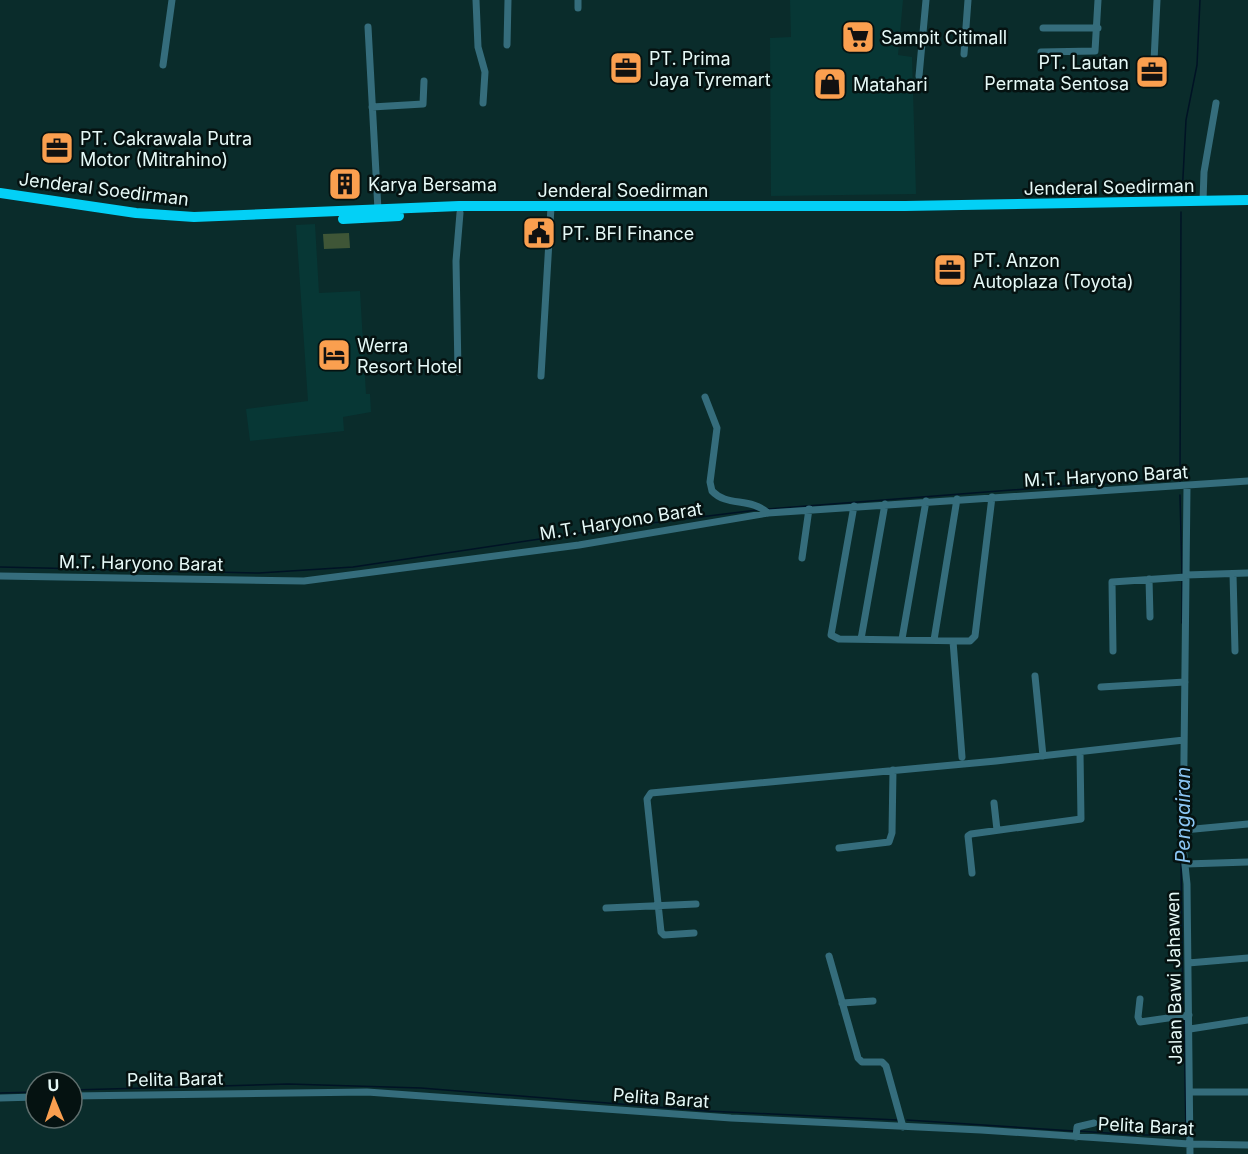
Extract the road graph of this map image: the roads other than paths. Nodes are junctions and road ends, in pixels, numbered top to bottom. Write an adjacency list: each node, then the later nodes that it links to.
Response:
1 (172, 0): 17 (street)
2 (476, 0): 20 (street)
3 (508, 0): 13 (street)
4 (578, 0): 9 (street)
5 (926, 0): 18 (street)
6 (968, 0): 15 (street)
7 (1098, 0): 12 (street)
8 (1157, 0): 16 (street)
9 (578, 8)
10 (368, 27): 22 (street)
11 (1042, 28): 12 (street)
12 (1098, 28): 14 (street)
13 (507, 45)
14 (1041, 52)
15 (964, 54)
16 (1154, 62)
17 (164, 65)
18 (919, 76)
19 (424, 81): 22 (street)
20 (483, 103)
21 (1216, 103): 26 (street)
22 (372, 107): 29 (street)
23 (0, 193): 29 (highway, Jenderal Soedirman)
24 (0, 200): 31 (highway, Jenderal Soedirman)
25 (1248, 200): 26 (highway, Jenderal Soedirman)
26 (1203, 201): 27 (highway, Jenderal Soedirman)
27 (1089, 207): 28 (highway, Jenderal Soedirman); 30 (highway, Jenderal Soedirman)
28 (1248, 207)
29 (378, 210): 30 (highway, Jenderal Soedirman)
30 (550, 210): 31 (highway, Jenderal Soedirman); 33 (street)
31 (460, 213): 32 (street)
32 (458, 372)
33 (541, 376)
34 (705, 397): 43 (street)
35 (1248, 481): 36 (street, M.T. Haryono Barat)
36 (1187, 487): 37 (street, M.T. Haryono Barat); 48 (street, Jalan Bawi Jahawen)
37 (992, 497): 38 (street, M.T. Haryono Barat); 54 (street)
38 (957, 499): 39 (street, M.T. Haryono Barat); 53 (street)
39 (926, 501): 40 (street, M.T. Haryono Barat); 52 (street)
40 (885, 504): 41 (street, M.T. Haryono Barat); 51 (street)
41 (854, 506): 42 (street, M.T. Haryono Barat); 51 (street)
42 (809, 509): 43 (street, M.T. Haryono Barat); 44 (street)
43 (768, 513): 47 (street, M.T. Haryono Barat)
44 (802, 558)
45 (1248, 573): 46 (street)
46 (1233, 574): 48 (street); 56 (street)
47 (0, 576)
48 (1186, 576): 49 (street); 58 (street, Jalan Bawi Jahawen)
49 (1149, 579): 50 (street); 55 (street)
50 (1150, 617)
51 (861, 639): 52 (street)
52 (902, 639): 53 (street)
53 (934, 640): 54 (street)
54 (953, 640): 63 (street)
55 (1113, 651)
56 (1235, 651)
57 (1035, 676): 62 (street)
58 (1185, 682): 59 (street); 60 (street, Jalan Bawi Jahawen)
59 (1101, 687)
60 (1184, 740): 61 (street); 68 (street, Jalan Bawi Jahawen)
61 (1080, 752): 62 (street); 67 (street)
62 (1043, 756): 64 (street)
63 (962, 757)
64 (892, 770): 69 (street); 74 (street)
65 (994, 803): 67 (street)
66 (1248, 824): 68 (street)
67 (997, 830): 72 (street)
68 (1184, 830): 71 (street, Jalan Bawi Jahawen)
69 (839, 848)
70 (1248, 862): 71 (street)
71 (1186, 864): 79 (street, Jalan Bawi Jahawen)
72 (972, 873)
73 (696, 904): 74 (street)
74 (659, 905): 75 (street); 76 (street)
75 (606, 908)
76 (694, 933)
77 (829, 956): 82 (street)
78 (1248, 958): 79 (street)
79 (1188, 963): 83 (street, Jalan Bawi Jahawen)
80 (1140, 999): 83 (street)
81 (873, 1001): 82 (street)
82 (842, 1003): 92 (street)
83 (1189, 1015): 85 (street, Jalan Bawi Jahawen)
84 (1248, 1020): 85 (street)
85 (1190, 1029): 86 (street, Jalan Bawi Jahawen)
86 (1190, 1092): 87 (street); 94 (street, Jalan Bawi Jahawen)
87 (1248, 1092)
88 (84, 1096): 92 (street, Pelita Barat)
89 (24, 1097): 90 (street)
90 (0, 1098)
91 (1094, 1123): 93 (street)
92 (903, 1127): 93 (street, Pelita Barat)
93 (1076, 1137): 94 (street, Pelita Barat)
94 (1189, 1144): 95 (street, Pelita Barat); 96 (street, Jalan Bawi Jahawen)
95 (1248, 1144)
96 (1190, 1154)

